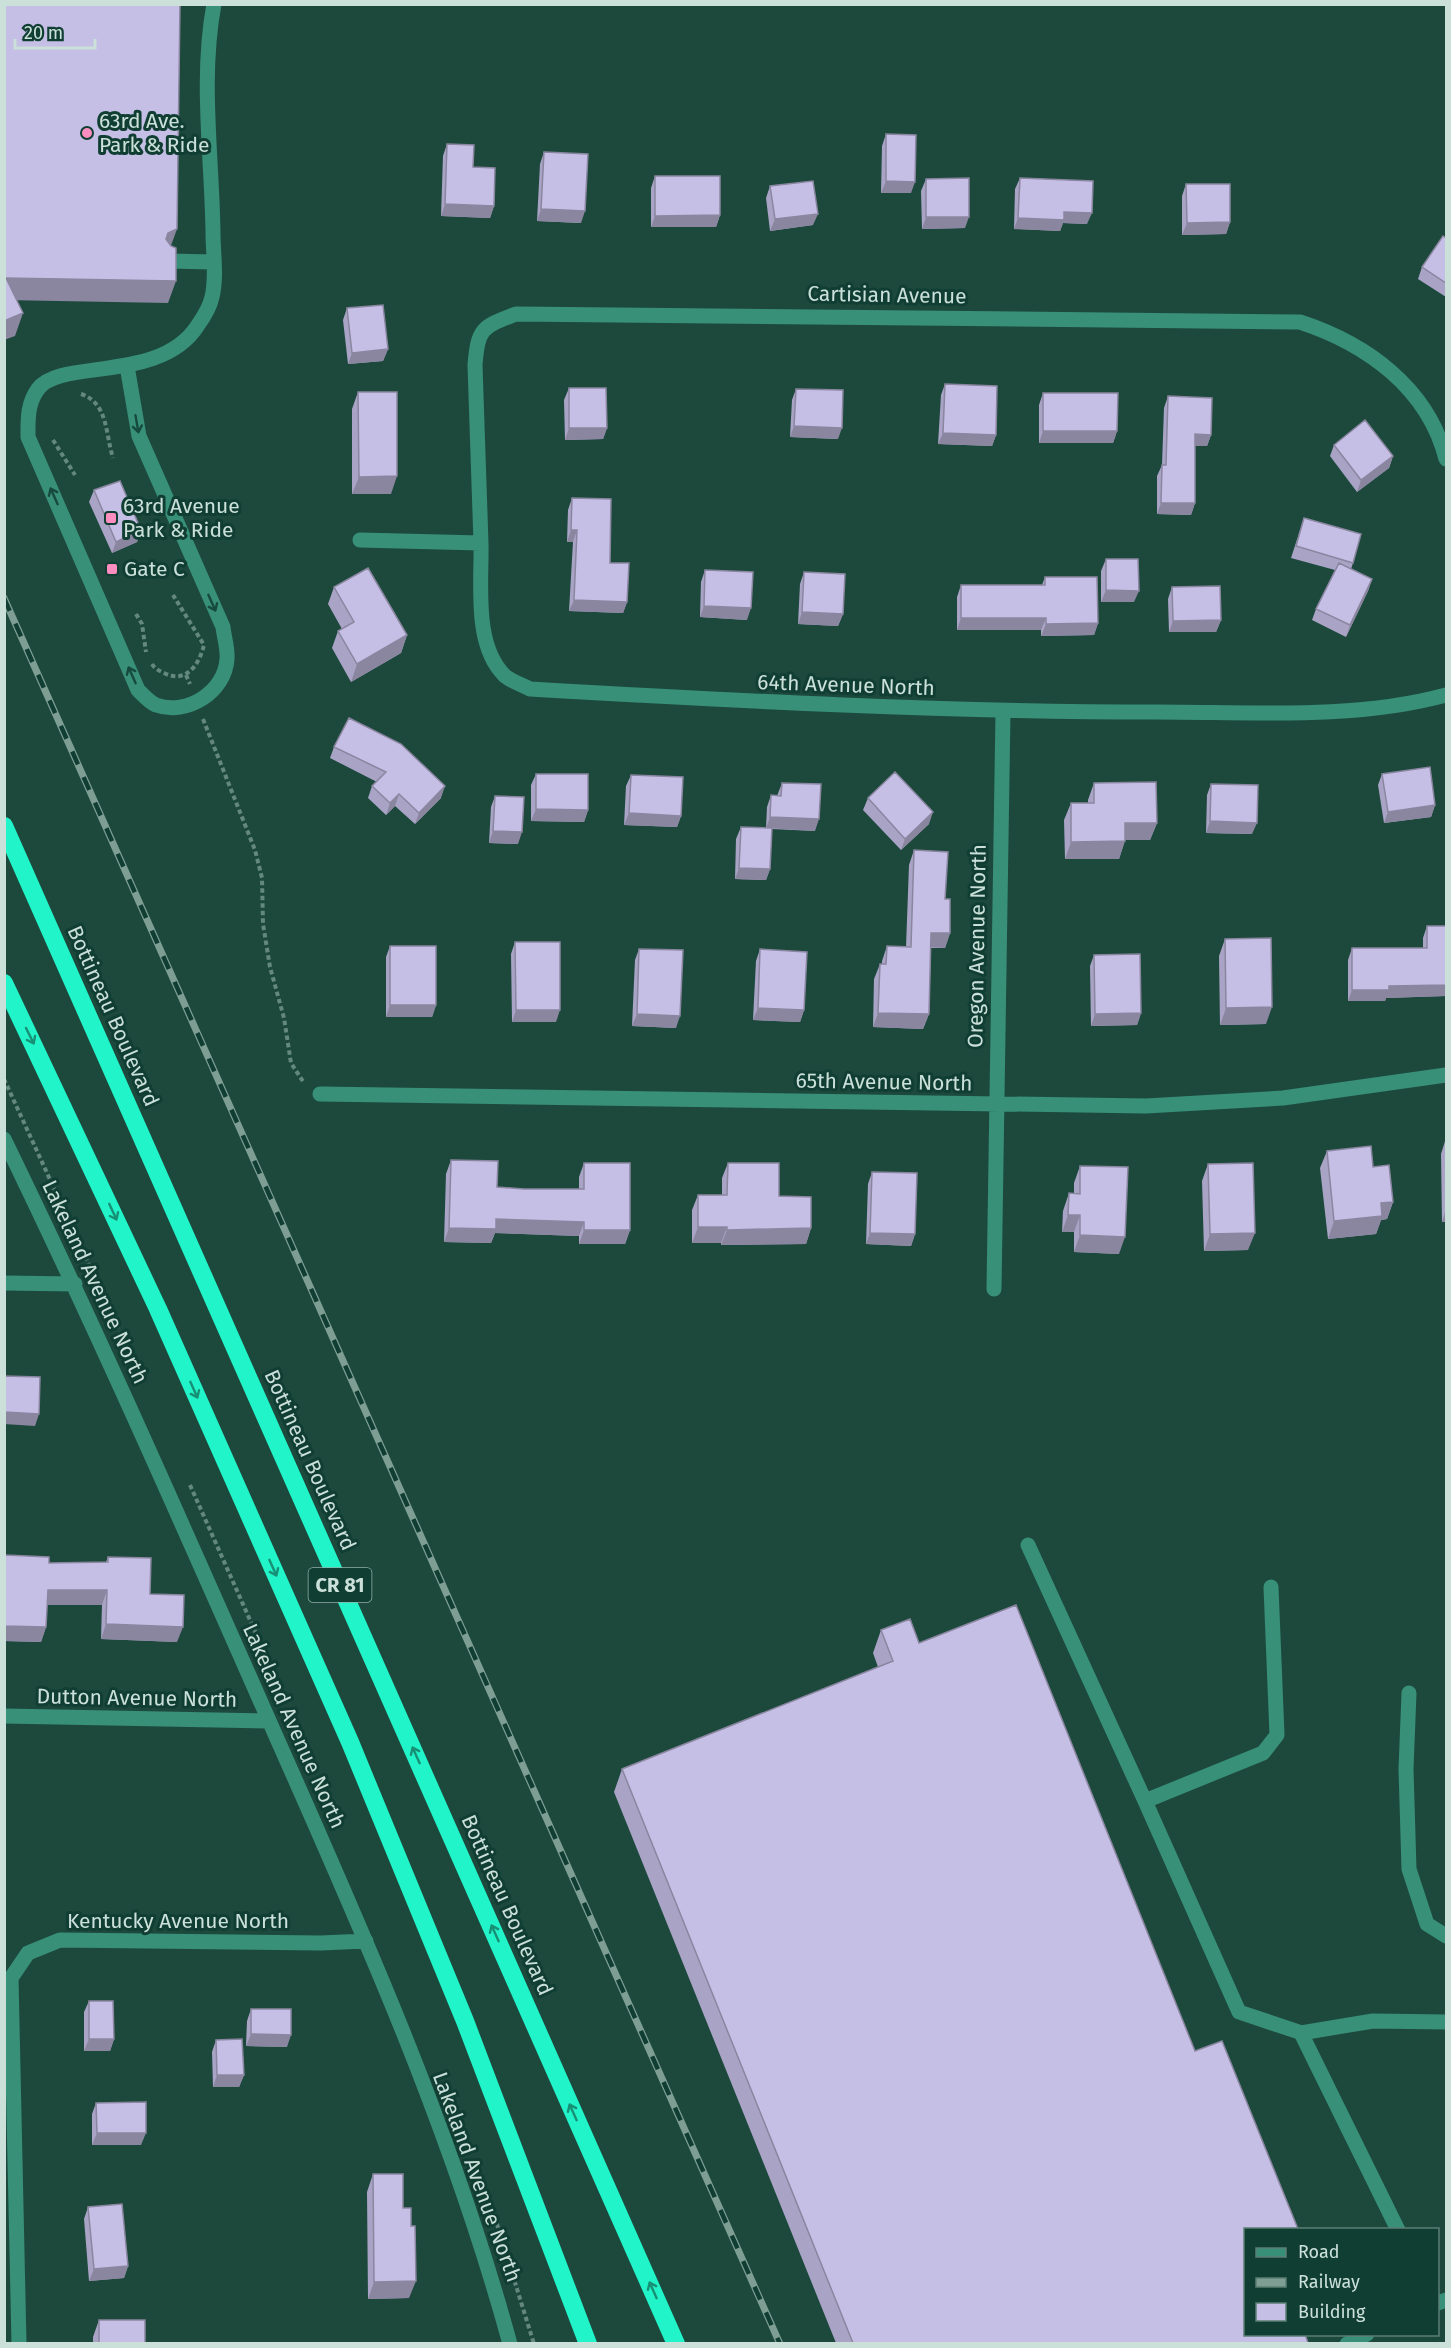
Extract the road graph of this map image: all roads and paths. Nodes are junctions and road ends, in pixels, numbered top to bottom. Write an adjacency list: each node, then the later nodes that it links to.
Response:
1 (214, 4): 3 (street)
2 (168, 261): 3 (street)
3 (213, 262): 4 (street)
4 (127, 366): 18 (street, one-way to 18); 18 (street, one-way to 4)
5 (76, 393): 7 (path)
6 (52, 438): 9 (path)
7 (113, 458)
8 (1446, 459): 11 (street, Cartisian Avenue)
9 (75, 474)
10 (360, 540): 11 (street)
11 (480, 543): 19 (street, 64th Avenue North)
12 (173, 595): 16 (path)
13 (136, 614): 14 (path)
14 (146, 655)
15 (150, 662): 16 (path)
16 (186, 675): 18 (path)
17 (1446, 695): 19 (street, 64th Avenue North)
18 (197, 703): 23 (path)
19 (1003, 712): 24 (street, Oregon Avenue North)
20 (4, 826): 44 (highway, Bottineau Boulevard / CR 81, one-way to 20)
21 (4, 983): 43 (highway, CR 81, one-way to 43)
22 (1446, 1075): 24 (street, 65th Avenue North)
23 (320, 1094): 24 (street, 65th Avenue North)
24 (995, 1105): 28 (street, Oregon Avenue North)
25 (4, 1139): 27 (street, Lakeland Avenue North)
26 (4, 1283): 27 (street)
27 (75, 1284): 33 (street, Lakeland Avenue North)
28 (994, 1289)
29 (1028, 1545): 34 (street)
30 (1271, 1587): 34 (street)
31 (1409, 1693): 35 (street)
32 (4, 1716): 33 (street, Dutton Avenue North)
33 (269, 1721): 36 (street, Lakeland Avenue North)
34 (1145, 1801): 38 (street)
35 (1446, 1936)
36 (366, 1941): 41 (street, Kentucky Avenue North); 42 (street, Lakeland Avenue North)
37 (1446, 2022): 38 (street)
38 (1302, 2033): 39 (street)
39 (1398, 2228)
40 (1363, 2336): 45 (street)
41 (19, 2343)
42 (510, 2343)
43 (588, 2343)
44 (676, 2343)
45 (1347, 2343)

